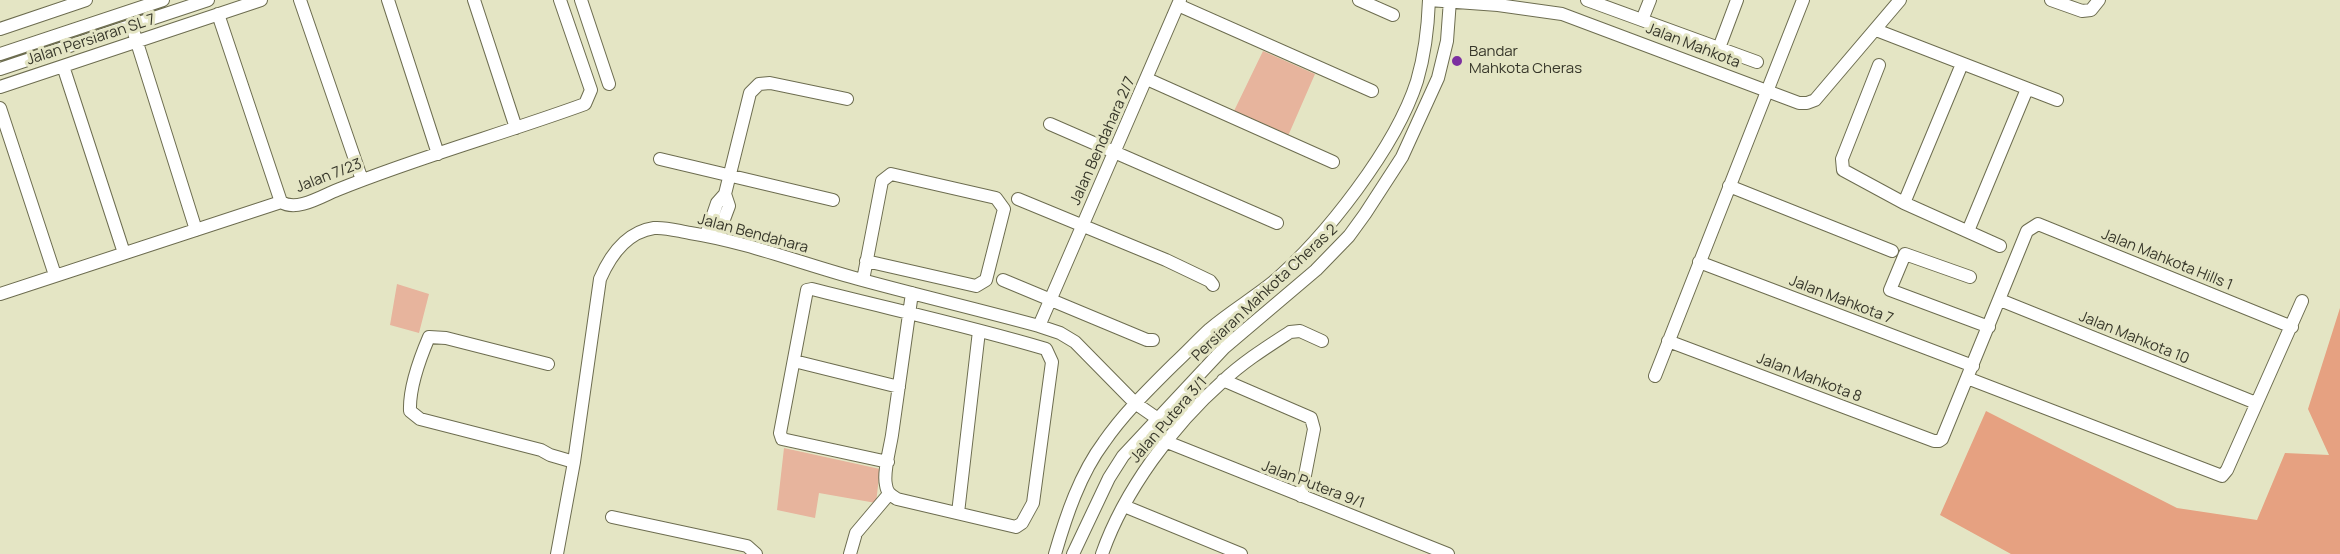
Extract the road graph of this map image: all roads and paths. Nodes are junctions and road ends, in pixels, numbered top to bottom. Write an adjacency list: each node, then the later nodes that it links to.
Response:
1 (86, 0): 25 (street)
2 (163, 0): 30 (street)
3 (208, 0): 24 (street)
4 (261, 0): 21 (street, Jalan Persiaran SL 7)
5 (300, 0): 54 (street)
6 (388, 0): 50 (street)
7 (474, 0): 48 (street)
8 (560, 0): 48 (street, Jalan 7/23)
9 (581, 0): 39 (street)
10 (1359, 0): 22 (street)
11 (1430, 0): 19 (street, Jalan Mahkota); 95 (street, Persiaran Mahkota Cheras 2)
12 (1587, 0): 23 (street)
13 (1650, 0): 23 (street)
14 (1737, 0): 29 (street)
15 (1803, 0): 42 (street)
16 (1900, 0): 26 (street, Jalan Mahkota)
17 (2051, 0): 18 (street)
18 (2099, 0)
19 (1450, 1): 27 (street, Jalan Mahkota); 97 (street, Persiaran Mahkota Cheras 2)
20 (1179, 2): 38 (street, Jalan Bendahara 2/7); 43 (street)
21 (218, 14): 28 (street, Jalan Persiaran SL 7); 58 (street)
22 (1393, 15)
23 (1642, 20): 27 (street); 29 (street)
24 (131, 25): 28 (street); 32 (street)
25 (4, 28): 30 (street)
26 (1876, 30): 34 (street); 42 (street, Jalan Mahkota)
27 (1635, 40): 42 (street, Jalan Mahkota)
28 (137, 41): 36 (street, Jalan Persiaran SL 7); 62 (street)
29 (1719, 48): 33 (street)
30 (16, 49): 31 (street); 32 (street)
31 (0, 54)
32 (21, 62): 37 (street)
33 (1757, 62)
34 (1962, 64): 41 (street); 59 (street)
35 (1879, 65): 59 (street)
36 (63, 66): 40 (street, Jalan Persiaran SL 7); 67 (street)
37 (0, 69)
38 (1147, 79): 49 (street, Jalan Bendahara 2/7); 52 (street)
39 (609, 84)
40 (0, 87)
41 (2027, 89): 45 (street); 63 (street)
42 (1767, 90): 55 (street)
43 (1372, 91)
44 (847, 99): 53 (street)
45 (2057, 100)
46 (0, 108): 70 (street)
47 (1050, 124): 49 (street)
48 (516, 128): 50 (street, Jalan 7/23)
49 (1114, 152): 60 (street); 61 (street, Jalan Bendahara 2/7)
50 (438, 154): 54 (street, Jalan 7/23)
51 (660, 159): 53 (street)
52 (1333, 162)
53 (730, 175): 57 (street); 64 (street)
54 (362, 180): 58 (street, Jalan 7/23)
55 (1729, 186): 66 (street); 69 (street)
56 (1018, 199): 61 (street)
57 (833, 200)
58 (281, 202): 62 (street, Jalan 7/23)
59 (1904, 203): 63 (street)
60 (1277, 224)
61 (1082, 226): 74 (street); 77 (street, Jalan Bendahara 2/7)
62 (196, 230): 67 (street, Jalan 7/23)
63 (1968, 231): 65 (street)
64 (712, 237): 72 (street, Jalan Bendahara); 99 (street, Jalan Bendahara)
65 (2000, 246)
66 (1892, 251)
67 (124, 253): 70 (street, Jalan 7/23)
68 (866, 261): 68 (street); 72 (street)
69 (1699, 262): 87 (street); 90 (street, Jalan Mahkota 7)
70 (55, 275): 76 (street, Jalan 7/23)
71 (1970, 277): 82 (street)
72 (863, 280): 75 (street, Jalan Bendahara)
73 (1004, 280): 77 (street)
74 (1213, 285)
75 (912, 293): 80 (street); 81 (street, Jalan Bendahara)
76 (0, 294)
77 (1050, 296): 81 (street, Jalan Bendahara 2/7); 85 (street)
78 (2000, 300): 82 (street); 83 (street, Jalan Mahkota Hills 1); 96 (street, Jalan Mahkota 10)
79 (2302, 301): 83 (street)
80 (909, 314): 84 (street); 88 (street); 94 (street)
81 (1036, 325): 95 (street, Jalan Bendahara)
82 (1989, 327): 90 (street)
83 (2292, 327): 96 (street)
84 (979, 331): 104 (street); 104 (street)
85 (1153, 340)
86 (1322, 341): 93 (street, Jalan Putera 3/1)
87 (1668, 341): 91 (street); 92 (street, Jalan Mahkota 8)
88 (794, 361): 94 (street); 100 (street)
89 (548, 364): 99 (street)
90 (1973, 366): 92 (street)
91 (1655, 376)
92 (1967, 378): 96 (street)
93 (1223, 380): 98 (street, Jalan Putera 3/1); 102 (street)
94 (899, 387): 100 (street)
95 (1135, 403): 97 (street, Jalan Bendahara); 109 (street, Persiaran Mahkota Cheras 2)
96 (2256, 403)
97 (1158, 419): 110 (street, Persiaran Mahkota Cheras 2)
98 (1167, 442): 102 (street, Jalan Putera 9/1); 103 (street, Jalan Putera 3/1)
99 (574, 458): 106 (street, Jalan Bendahara)
100 (888, 462): 101 (street)
101 (889, 494): 104 (street); 108 (street)
102 (1301, 496): 113 (street, Jalan Putera 9/1)
103 (1124, 506): 111 (street, Jalan Putera 3/1); 112 (street)
104 (958, 513)
105 (612, 517): 107 (street)
106 (557, 554)
107 (756, 554)
108 (850, 554)
109 (1055, 554)
110 (1073, 554)
111 (1102, 554)
112 (1241, 554)
113 (1448, 554)

